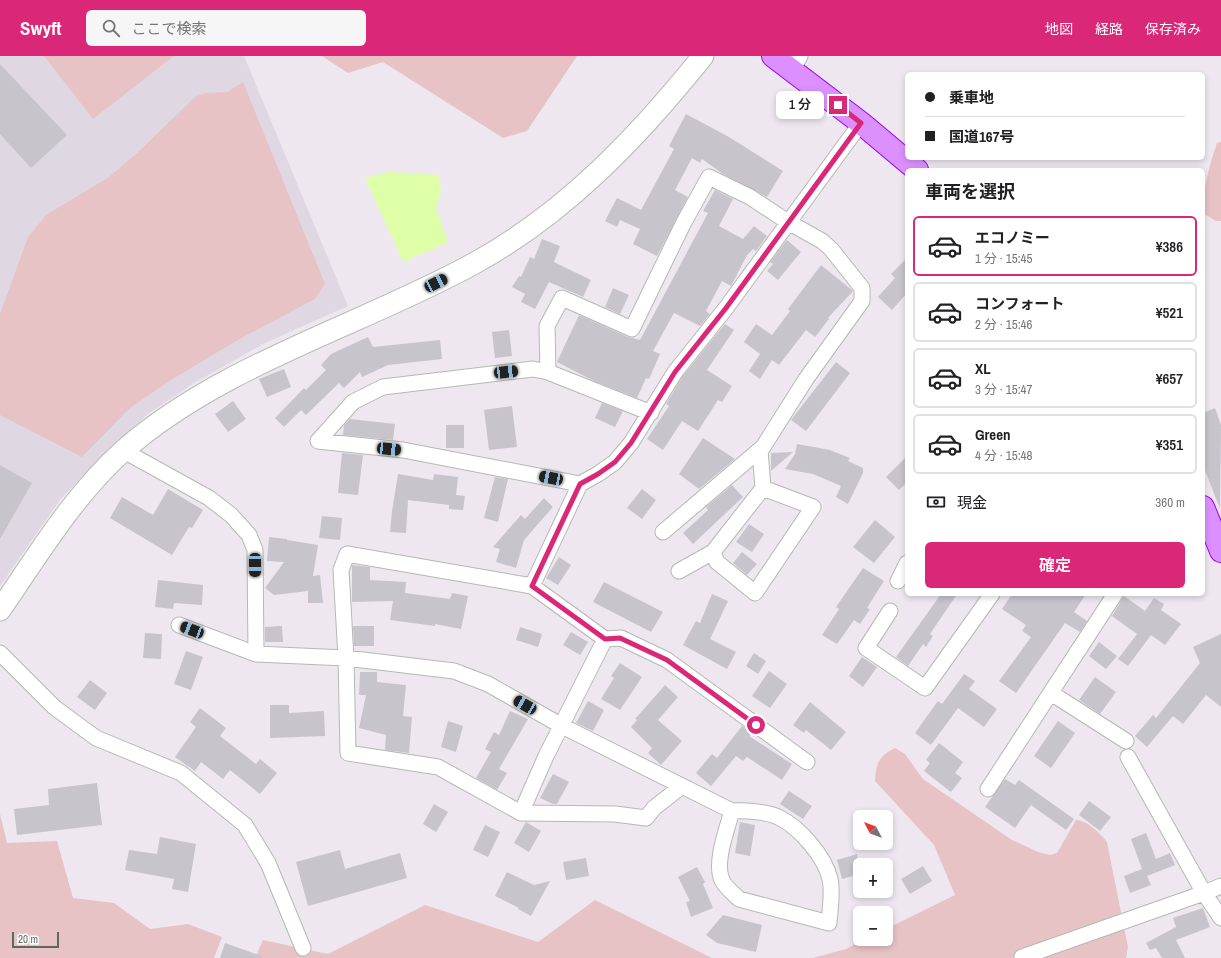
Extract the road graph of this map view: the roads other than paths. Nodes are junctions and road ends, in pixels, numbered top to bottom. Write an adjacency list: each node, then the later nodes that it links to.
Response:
1 (702, 56): 12 (street)
2 (773, 56): 3 (highway)
3 (796, 63): 4 (highway)
4 (861, 123): 5 (highway); 8 (street)
5 (905, 160)
6 (905, 160): 7 (highway)
7 (915, 168)
8 (788, 222): 9 (street); 10 (street); 11 (street)
9 (548, 372): 10 (street); 13 (street)
10 (651, 413): 13 (street)
11 (760, 450): 14 (street); 16 (street)
12 (124, 451): 25 (street); 30 (street)
13 (580, 484): 22 (street)
14 (763, 488): 18 (street); 18 (street)
15 (1205, 517): 17 (highway)
16 (663, 532)
17 (1221, 551)
18 (713, 552): 20 (street)
19 (905, 567): 21 (street)
20 (679, 571)
21 (898, 582)
22 (532, 586): 28 (street); 31 (street)
23 (991, 596): 26 (street)
24 (1114, 596): 32 (street)
25 (0, 610)
26 (890, 611)
27 (179, 624): 30 (street)
28 (605, 639): 33 (street); 36 (street)
29 (0, 653): 44 (street)
30 (256, 654): 31 (street)
31 (346, 658): 33 (street); 40 (street)
32 (1051, 693): 34 (street); 38 (street)
33 (562, 726): 37 (street); 40 (street)
34 (1126, 741)
35 (1128, 757): 42 (street)
36 (807, 762)
37 (682, 786): 39 (street); 40 (street)
38 (988, 788)
39 (732, 811): 39 (street)
40 (521, 813)
41 (1221, 886): 42 (street)
42 (1204, 893): 43 (street); 45 (street)
43 (1221, 918)
44 (303, 948)
45 (1022, 957)

